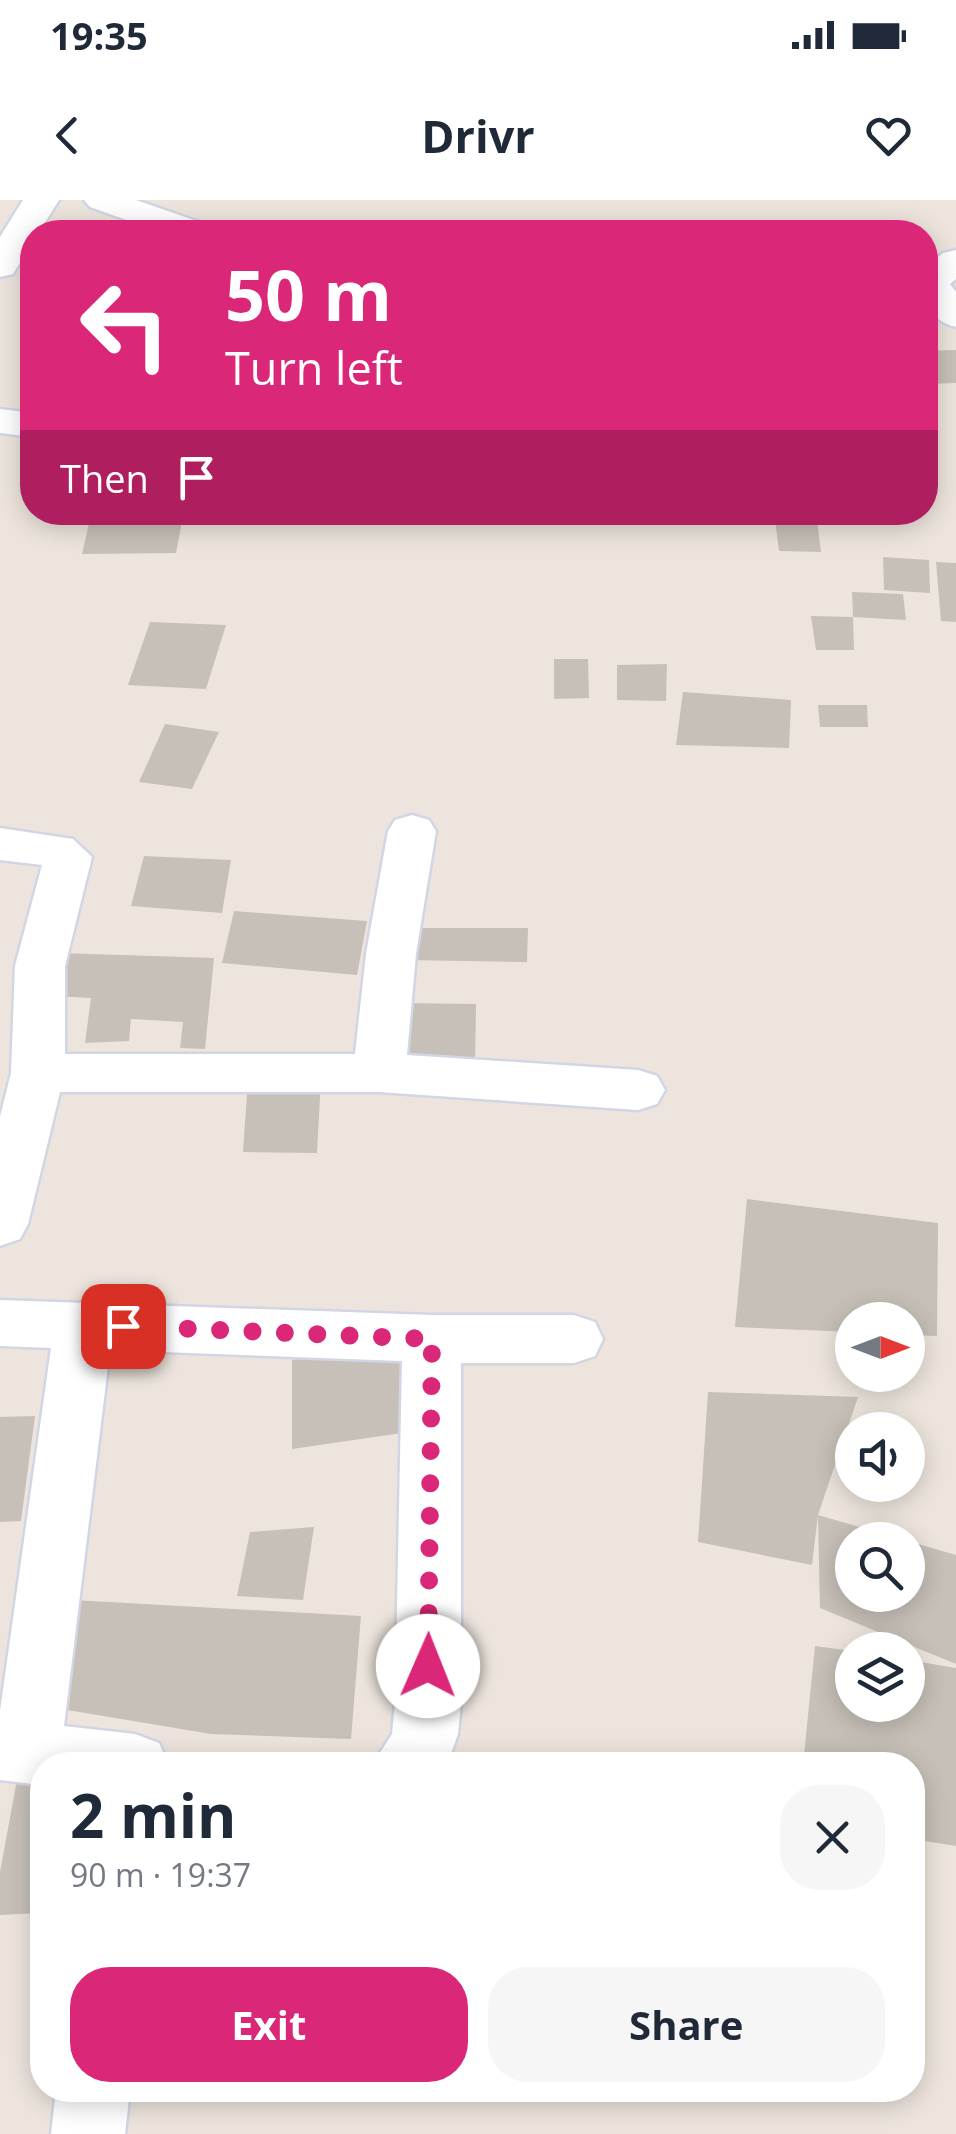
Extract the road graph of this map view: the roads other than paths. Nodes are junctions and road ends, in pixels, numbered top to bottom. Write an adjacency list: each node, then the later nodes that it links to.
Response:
1 (102, 200): 2 (street)
2 (158, 220)
3 (20, 235): 4 (street)
4 (0, 266)
5 (938, 278): 6 (street)
6 (956, 316)
7 (412, 832): 10 (street)
8 (0, 844): 9 (street)
9 (38, 1073): 10 (street); 12 (street)
10 (380, 1073): 11 (street)
11 (638, 1090)
12 (0, 1224)
13 (0, 1323): 14 (street)
14 (84, 1324): 15 (street); 17 (street)
15 (432, 1339): 16 (street); 18 (street)
16 (574, 1339)
17 (14, 1749)
18 (419, 1752)
19 (92, 2102): 20 (street)
20 (88, 2134)

